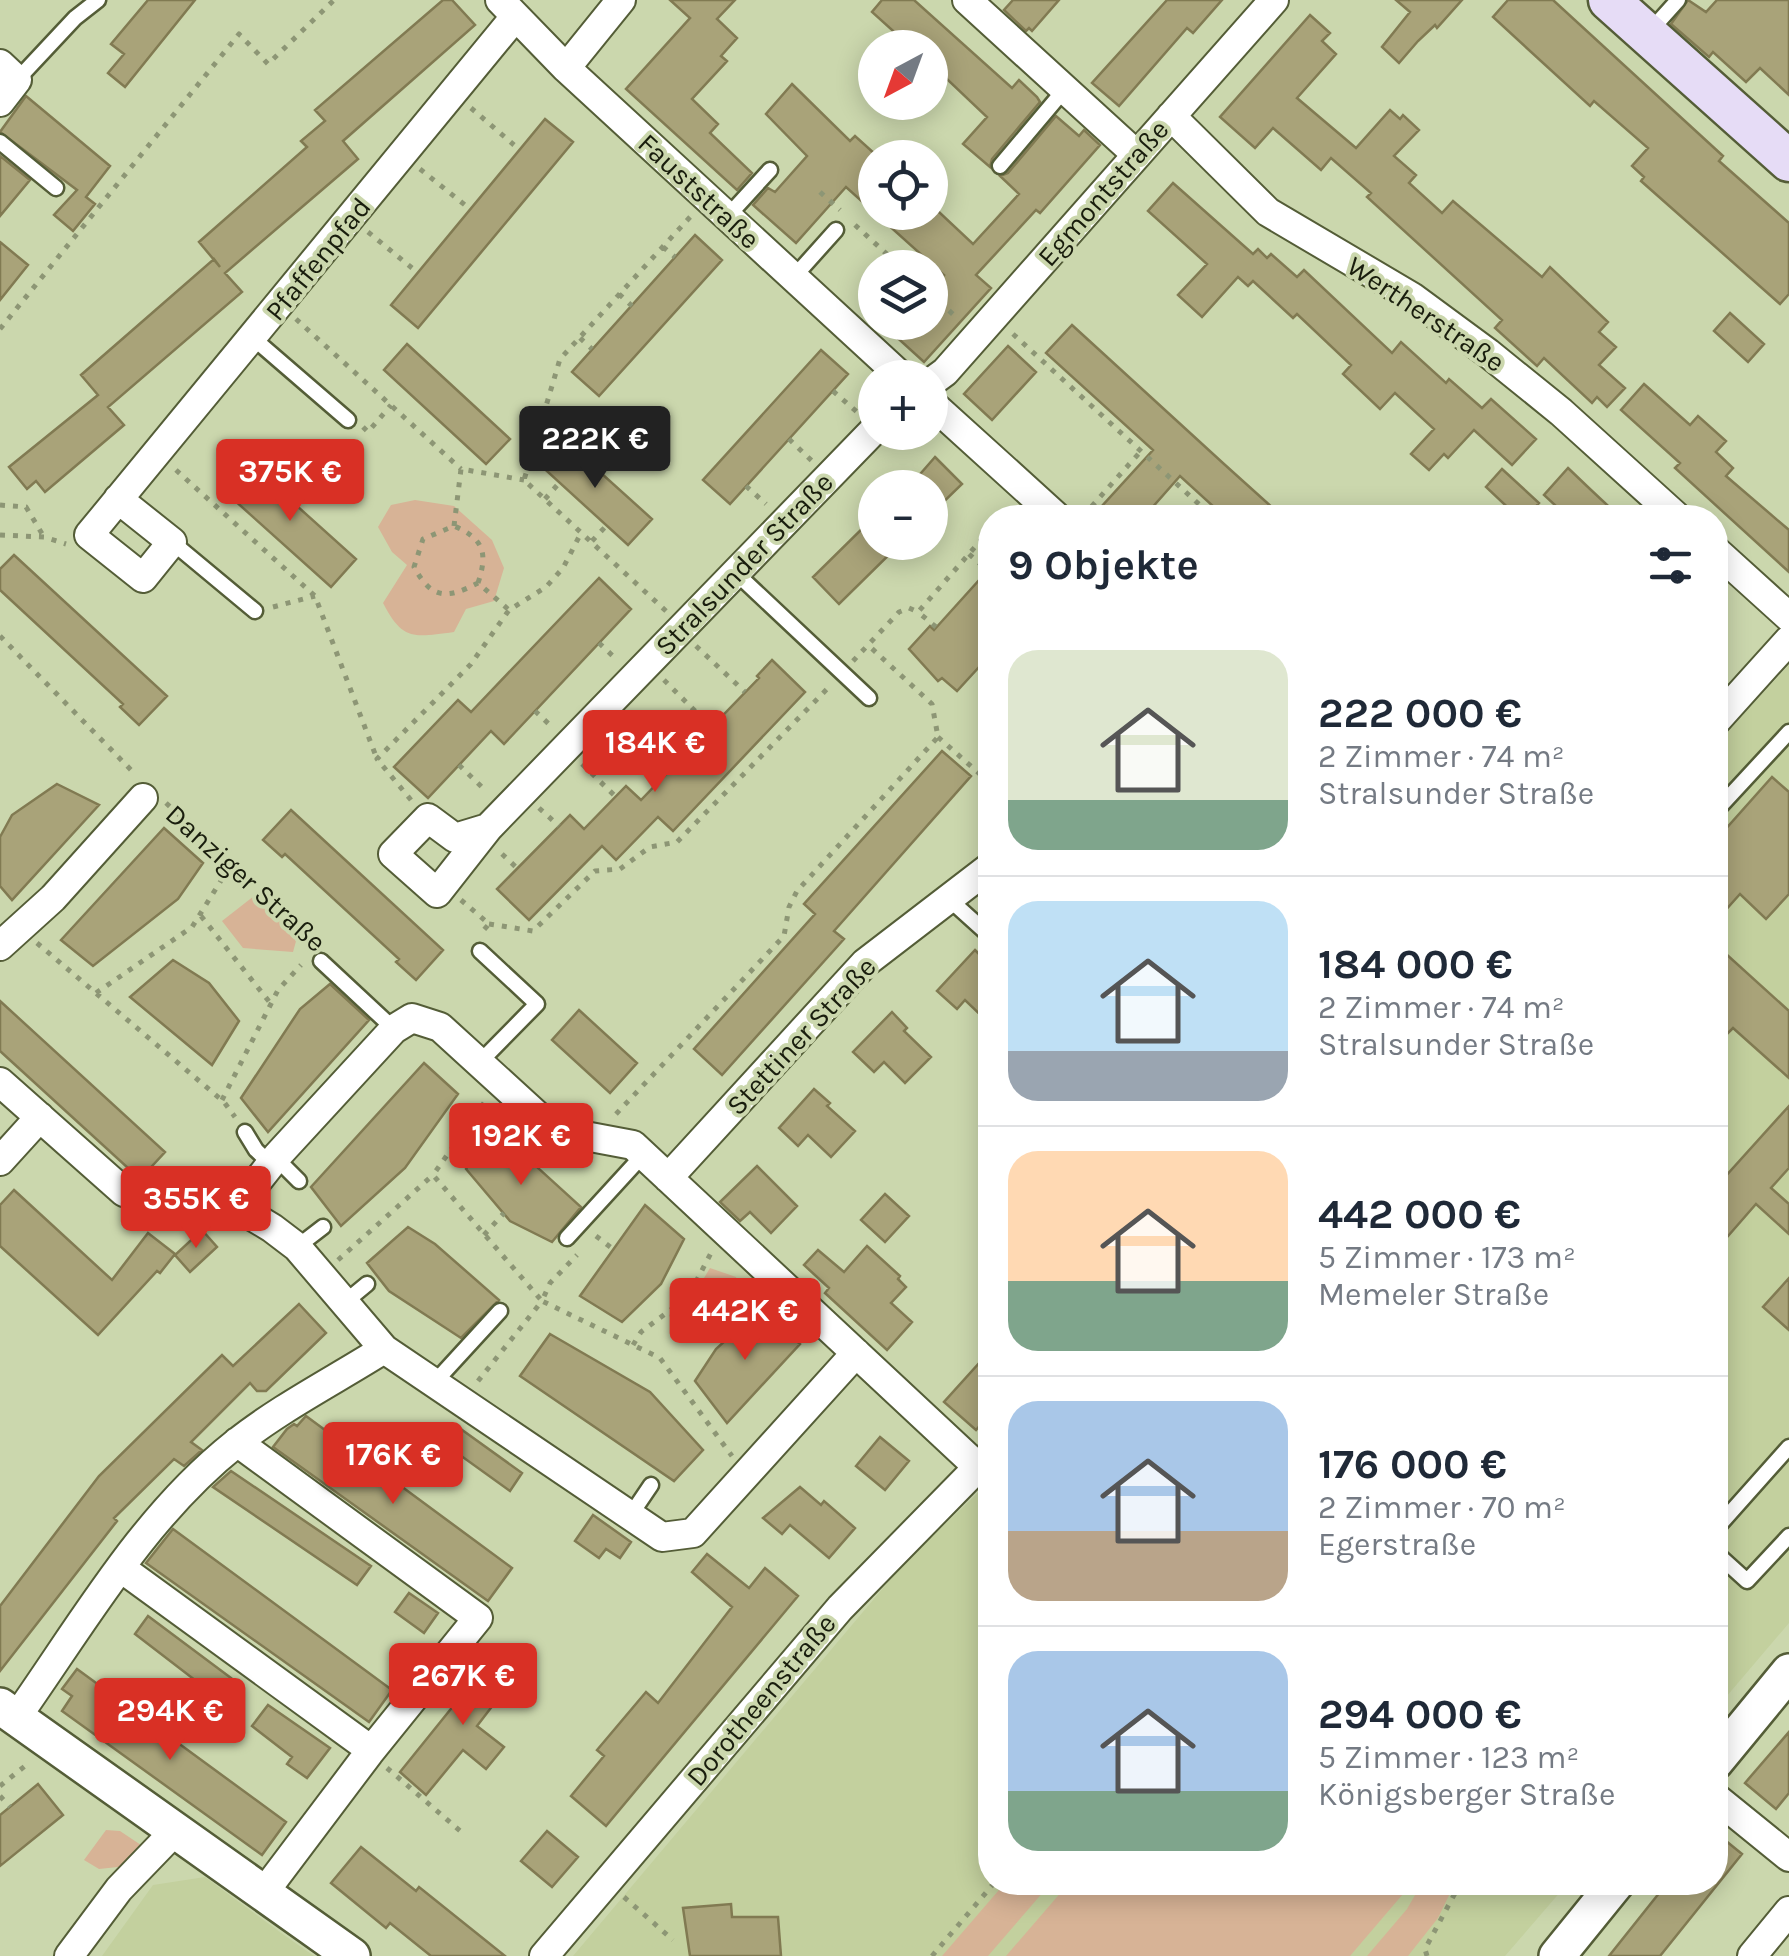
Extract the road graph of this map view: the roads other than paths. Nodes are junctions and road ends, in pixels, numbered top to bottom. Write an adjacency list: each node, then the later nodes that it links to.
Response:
1 (98, 0): 10 (lane)
2 (621, 0): 9 (street)
3 (1274, 0): 12 (street, Egmontstraße)
4 (1609, 0): 8 (main road)
5 (1678, 0): 8 (lane)
6 (968, 1): 11 (street)
7 (507, 8): 9 (street, Fauststraße); 22 (street, Pfaffenpfad)
8 (1648, 34): 15 (main road)
9 (566, 68): 19 (street, Fauststraße)
10 (6, 82)
11 (1064, 89): 14 (street); 16 (lane)
12 (1171, 116): 14 (street, Egmontstraße); 30 (street, Wertherstraße)
13 (0, 142): 18 (lane)
14 (1137, 154): 24 (street, Egmontstraße)
15 (1789, 161)
16 (1000, 166)
17 (770, 170): 19 (lane)
18 (56, 188)
19 (717, 208): 21 (street, Fauststraße)
20 (836, 230): 21 (lane)
21 (794, 278): 23 (street, Fauststraße)
22 (253, 338): 26 (lane); 28 (street, Pfaffenpfad)
23 (884, 360)
24 (948, 369)
25 (948, 418): 29 (street)
26 (348, 420)
27 (858, 447): 33 (street, Stralsunder Straße)
28 (118, 498): 31 (street); 31 (street, Pfaffenpfad)
29 (1044, 505)
30 (1664, 505)
31 (172, 542): 34 (lane)
32 (1728, 562): 35 (street)
33 (736, 573): 37 (lane); 42 (street, Stralsunder Straße)
34 (255, 611)
35 (1789, 617)
36 (1789, 640): 38 (street)
37 (870, 698)
38 (1728, 708)
39 (1789, 732): 41 (lane)
40 (143, 798): 46 (street, Danziger Straße)
41 (1728, 798)
42 (496, 819): 42 (street, Stralsunder Straße)
43 (978, 876): 44 (street, Stettiner Straße)
44 (949, 898): 45 (lane); 57 (street, Stettiner Straße)
45 (978, 925)
46 (10, 937)
47 (480, 951): 50 (lane)
48 (326, 957): 49 (lane)
49 (394, 1029): 50 (street); 56 (street)
50 (489, 1072): 54 (street)
51 (0, 1082): 52 (street)
52 (40, 1117): 55 (street); 59 (street)
53 (245, 1132): 56 (lane)
54 (643, 1155): 57 (street); 61 (lane)
55 (0, 1161)
56 (274, 1161): 58 (lane); 59 (street)
57 (668, 1178): 67 (street)
58 (299, 1180)
59 (237, 1206): 62 (street)
60 (323, 1226): 62 (lane)
61 (567, 1238)
62 (297, 1247): 64 (street)
63 (367, 1284): 64 (lane)
64 (344, 1303): 66 (street)
65 (500, 1311): 68 (lane)
66 (384, 1349): 68 (street); 69 (street)
67 (856, 1353): 71 (street); 74 (street)
68 (434, 1383): 74 (street)
69 (237, 1442): 78 (street); 82 (street)
70 (1789, 1448): 75 (lane)
71 (978, 1456)
72 (978, 1467): 91 (street, Dorotheenstraße)
73 (651, 1484): 74 (lane)
74 (630, 1516)
75 (1728, 1516)
76 (1789, 1536): 77 (lane)
77 (1728, 1564)
78 (120, 1568): 80 (street); 82 (street)
79 (1789, 1672): 81 (street)
80 (6, 1713): 84 (street)
81 (1728, 1746)
82 (370, 1751): 86 (street)
83 (1728, 1808): 85 (street)
84 (174, 1832): 86 (street); 89 (street)
85 (1789, 1857)
86 (262, 1895): 90 (street)
87 (1607, 1895): 92 (street)
88 (1789, 1911): 93 (street)
89 (69, 1956)
90 (352, 1956)
91 (544, 1956)
92 (1558, 1956)
93 (1752, 1956)

